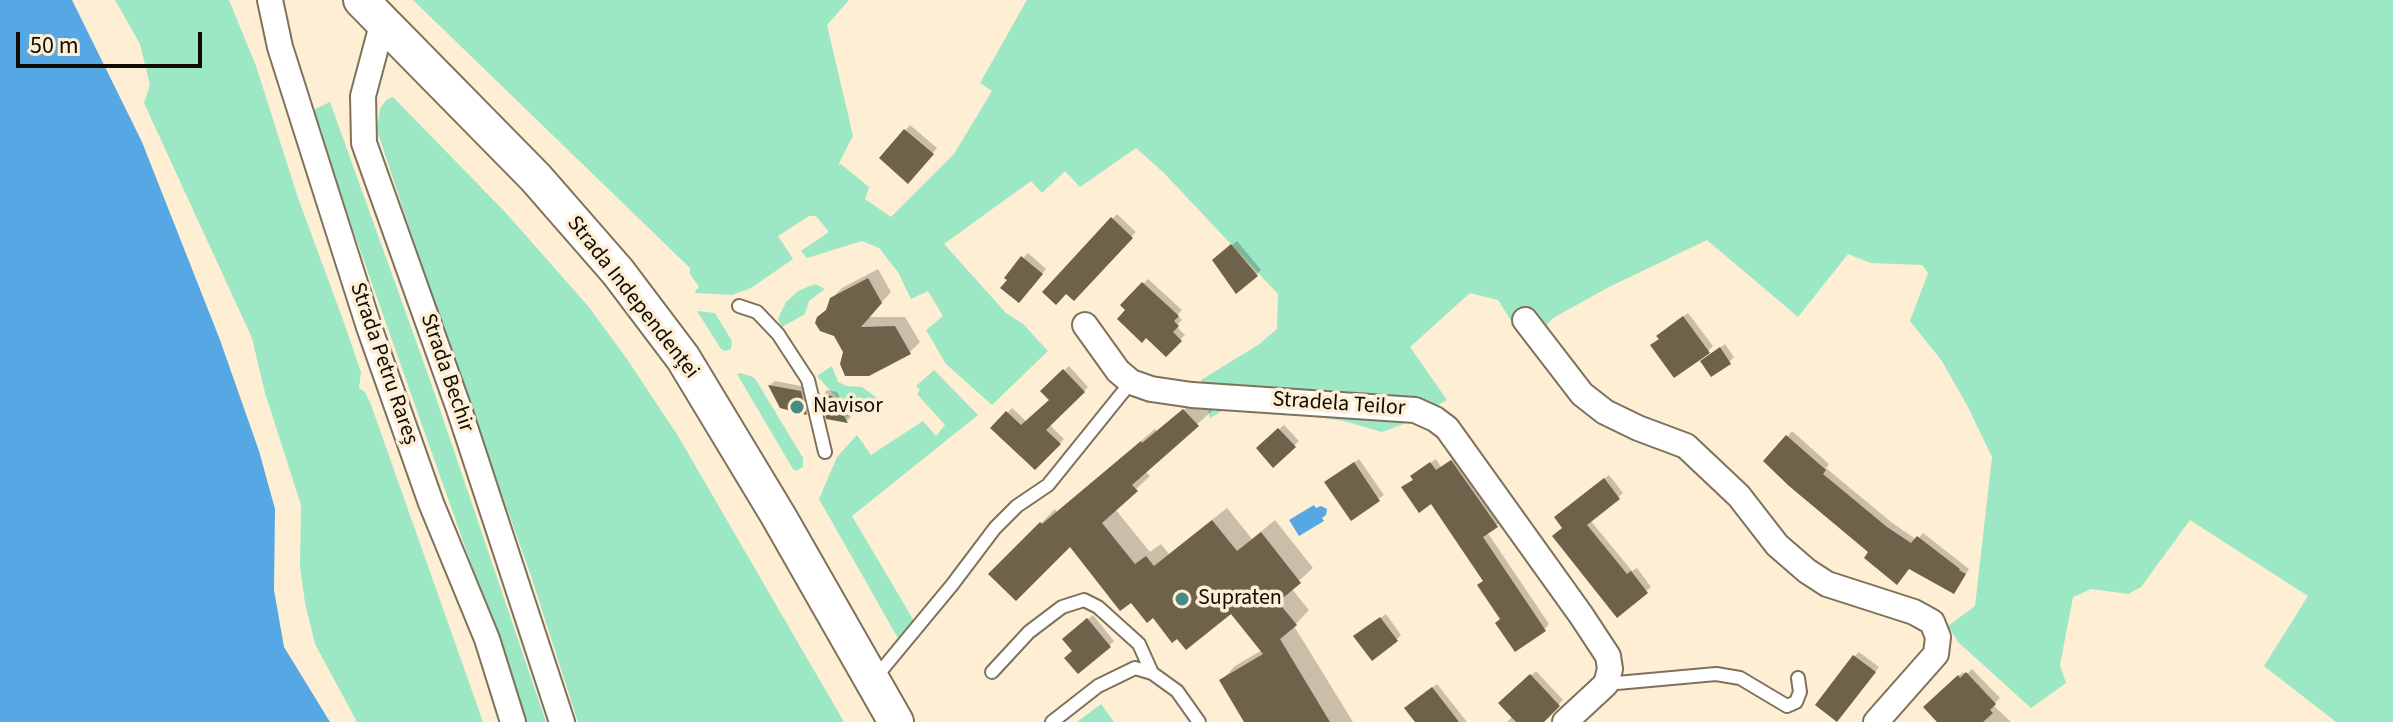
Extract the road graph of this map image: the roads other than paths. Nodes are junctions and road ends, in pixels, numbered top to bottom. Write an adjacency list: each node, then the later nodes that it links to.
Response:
1 (270, 0): 13 (street, Strada Petru Rareș)
2 (372, 11): 11 (main road, Strada Independenței); 14 (street, Strada Bechir)
3 (739, 306): 7 (lane)
4 (1525, 320): 19 (street)
5 (1085, 325): 6 (street)
6 (1131, 382): 11 (lane); 12 (street, Stradela Teilor)
7 (825, 452)
8 (992, 672): 9 (lane)
9 (1152, 673): 16 (lane); 17 (lane)
10 (1798, 678): 12 (lane)
11 (872, 681): 15 (main road, Strada Independenței)
12 (1606, 684): 18 (street)
13 (513, 722)
14 (562, 722)
15 (896, 722)
16 (1052, 722)
17 (1199, 722)
18 (1565, 722)
19 (1876, 722)

